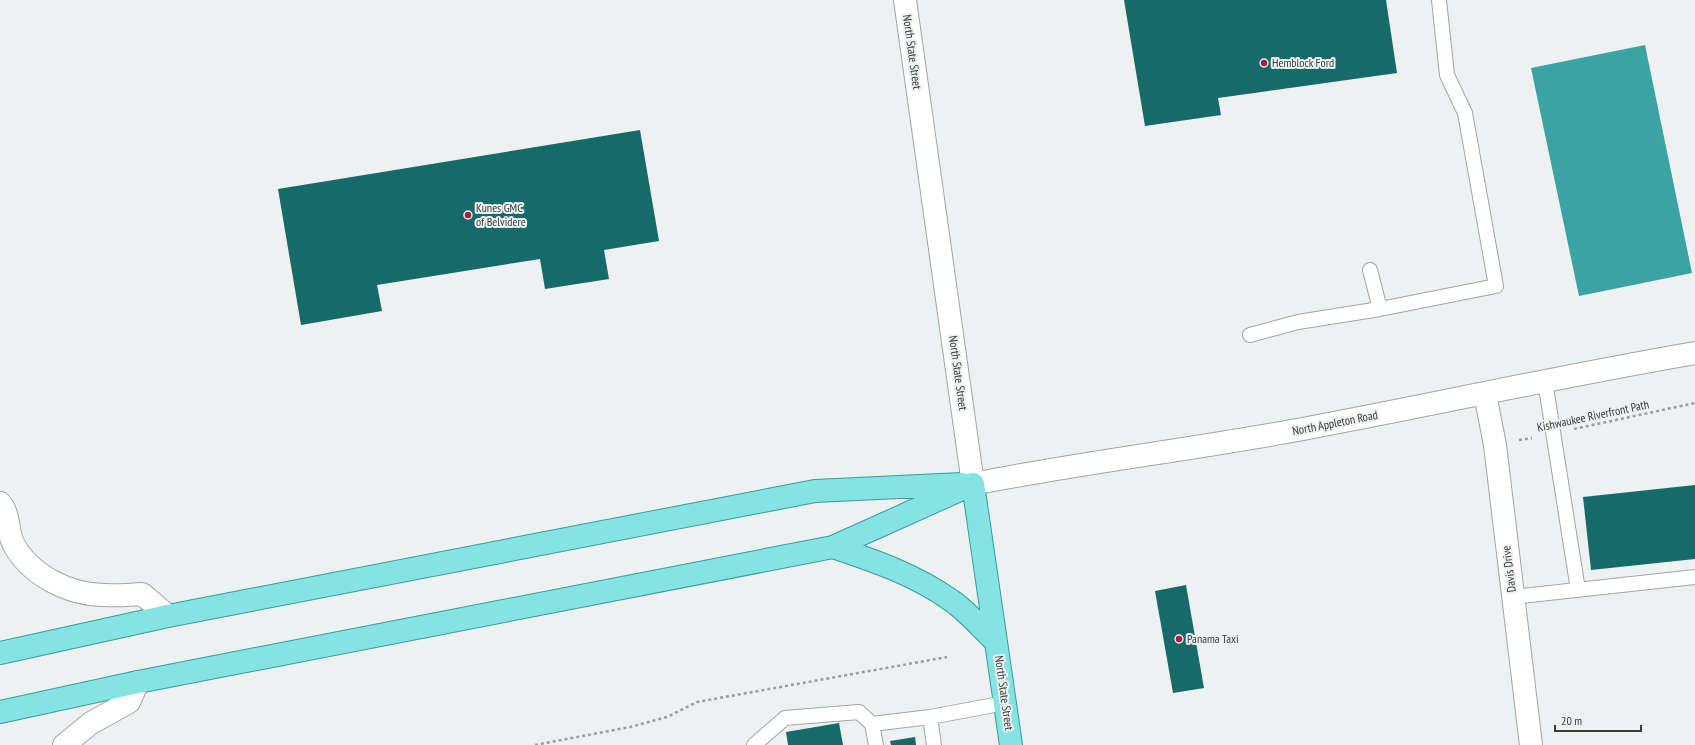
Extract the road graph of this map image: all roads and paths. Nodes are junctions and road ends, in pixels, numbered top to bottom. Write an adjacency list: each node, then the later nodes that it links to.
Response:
1 (905, 0): 12 (main road, North State Street)
2 (1439, 0): 4 (lane)
3 (1370, 270): 4 (lane)
4 (1380, 309): 5 (lane)
5 (1250, 335)
6 (1695, 353): 7 (main road, North Appleton Road)
7 (1546, 381): 8 (main road, North Appleton Road); 10 (lane)
8 (1484, 394): 11 (main road, Davis Drive); 12 (main road, North Appleton Road)
9 (1695, 403): 10 (path, Kishwaukee Riverfront Path)
10 (1554, 433): 11 (path, Kishwaukee Riverfront Path); 16 (lane)
11 (1495, 445): 17 (main road, Davis Drive)
12 (973, 484): 14 (main road); 18 (main road); 19 (main road, North State Street)
13 (0, 503): 18 (main road)
14 (833, 547): 19 (main road); 22 (main road)
15 (1695, 578): 16 (lane)
16 (1578, 590): 17 (lane)
17 (1512, 597): 33 (main road, Davis Drive)
18 (168, 616): 20 (main road)
19 (996, 642): 23 (main road, North State Street)
20 (0, 653)
21 (947, 657): 28 (path)
22 (138, 682): 24 (main road); 27 (main road)
23 (1005, 703): 25 (lane); 32 (main road, North State Street)
24 (0, 712)
25 (930, 717): 26 (lane); 31 (lane)
26 (872, 724): 29 (lane); 30 (lane)
27 (64, 745)
28 (535, 745)
29 (754, 745)
30 (876, 745)
31 (934, 745)
32 (1011, 745)
33 (1531, 745)

